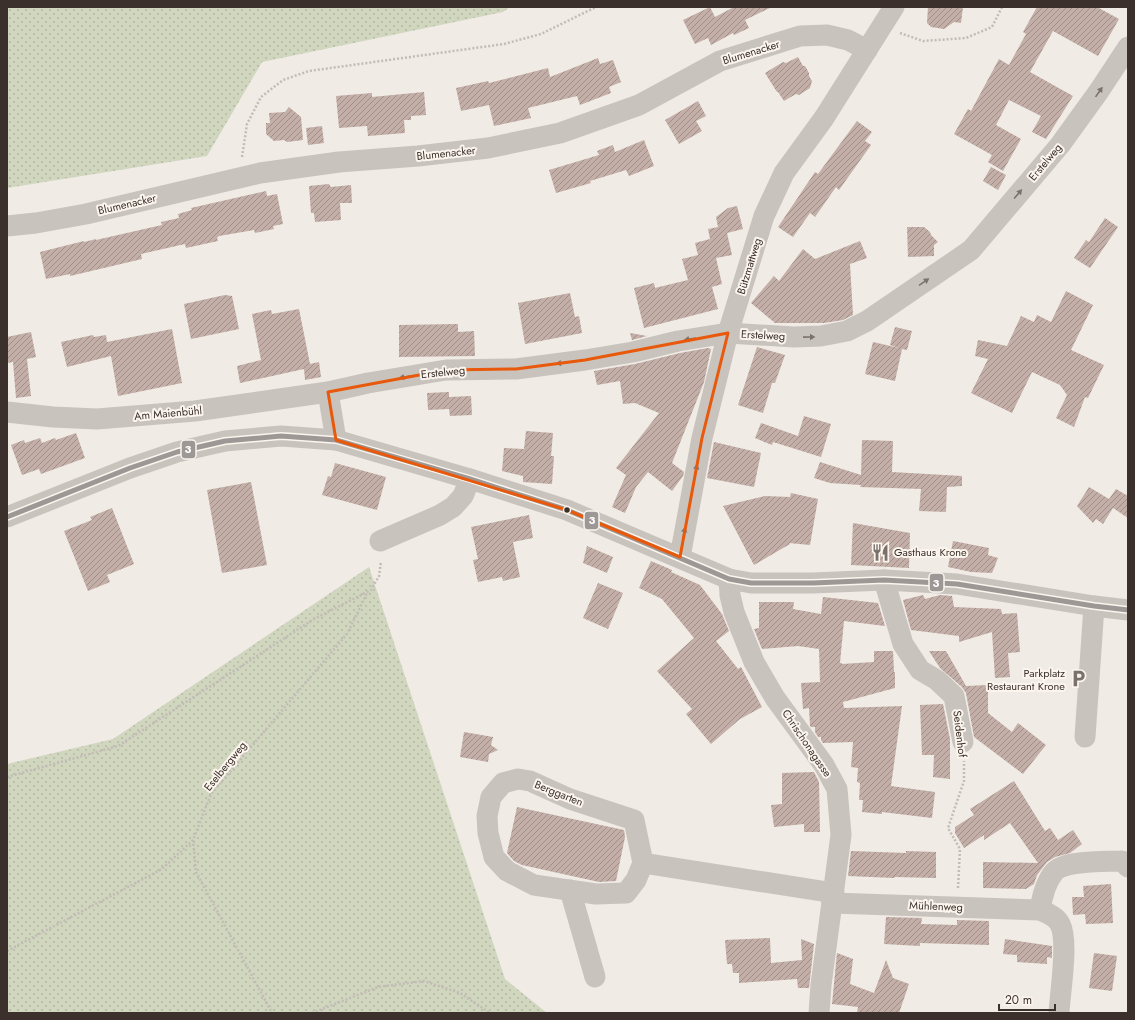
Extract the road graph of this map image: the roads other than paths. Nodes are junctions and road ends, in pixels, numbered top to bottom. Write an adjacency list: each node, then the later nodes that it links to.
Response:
1 (894, 7): 3 (street, Bützmattweg)
2 (1128, 47): 5 (street, Erstelweg, one-way to 2)
3 (868, 50): 4 (street, Blumenacker); 5 (street, Bützmattweg)
4 (7, 226)
5 (728, 333): 6 (street, Erstelweg, one-way to 6); 12 (street, Bützmattweg, one-way to 5)
6 (328, 392): 7 (street, Am Maienbühl); 8 (street)
7 (7, 412)
8 (336, 440): 9 (street); 10 (street)
9 (470, 479): 11 (street); 12 (street)
10 (7, 517)
11 (380, 541)
12 (680, 557): 13 (street)
13 (729, 579): 14 (street); 22 (street, Chrischonagasse)
14 (884, 580): 15 (street); 18 (street, Seidenhof)
15 (1094, 606): 16 (street); 17 (street)
16 (1128, 610)
17 (1085, 736)
18 (963, 742)
19 (643, 862): 21 (street, Berggarten); 21 (street, Berggarten); 22 (street)
20 (1125, 864): 23 (street)
21 (570, 890): 24 (street)
22 (833, 898): 23 (street, Mühlenweg); 25 (street, Chrischonagasse)
23 (1040, 910): 26 (street, Mühlenweg)
24 (596, 977)
25 (819, 1013)
26 (1059, 1013)

